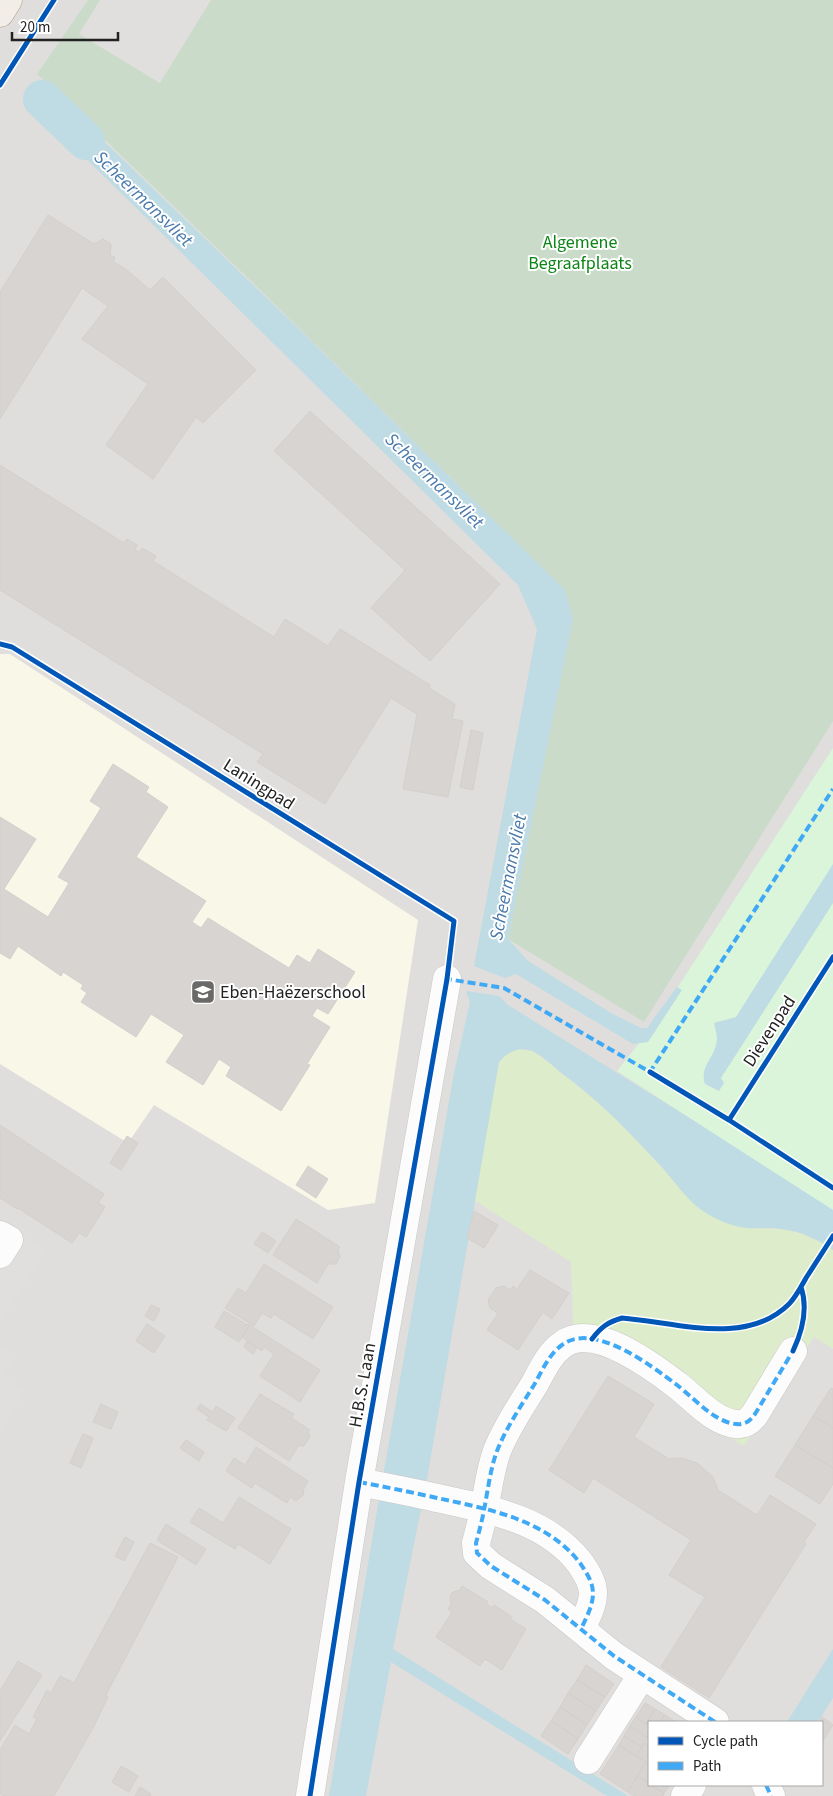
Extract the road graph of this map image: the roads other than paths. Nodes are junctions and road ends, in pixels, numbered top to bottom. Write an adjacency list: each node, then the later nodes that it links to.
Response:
1 (8, 0): 2 (main road)
2 (0, 13)
3 (447, 979): 7 (street, H.B.S. Laan)
4 (0, 1235): 5 (street)
5 (0, 1254)
6 (793, 1351): 8 (street)
7 (366, 1483): 8 (street); 13 (street, H.B.S. Laan)
8 (484, 1508): 9 (street); 9 (street)
9 (582, 1630): 10 (street)
10 (642, 1675): 11 (street); 12 (street)
11 (713, 1721)
12 (588, 1760)
13 (310, 1796)

